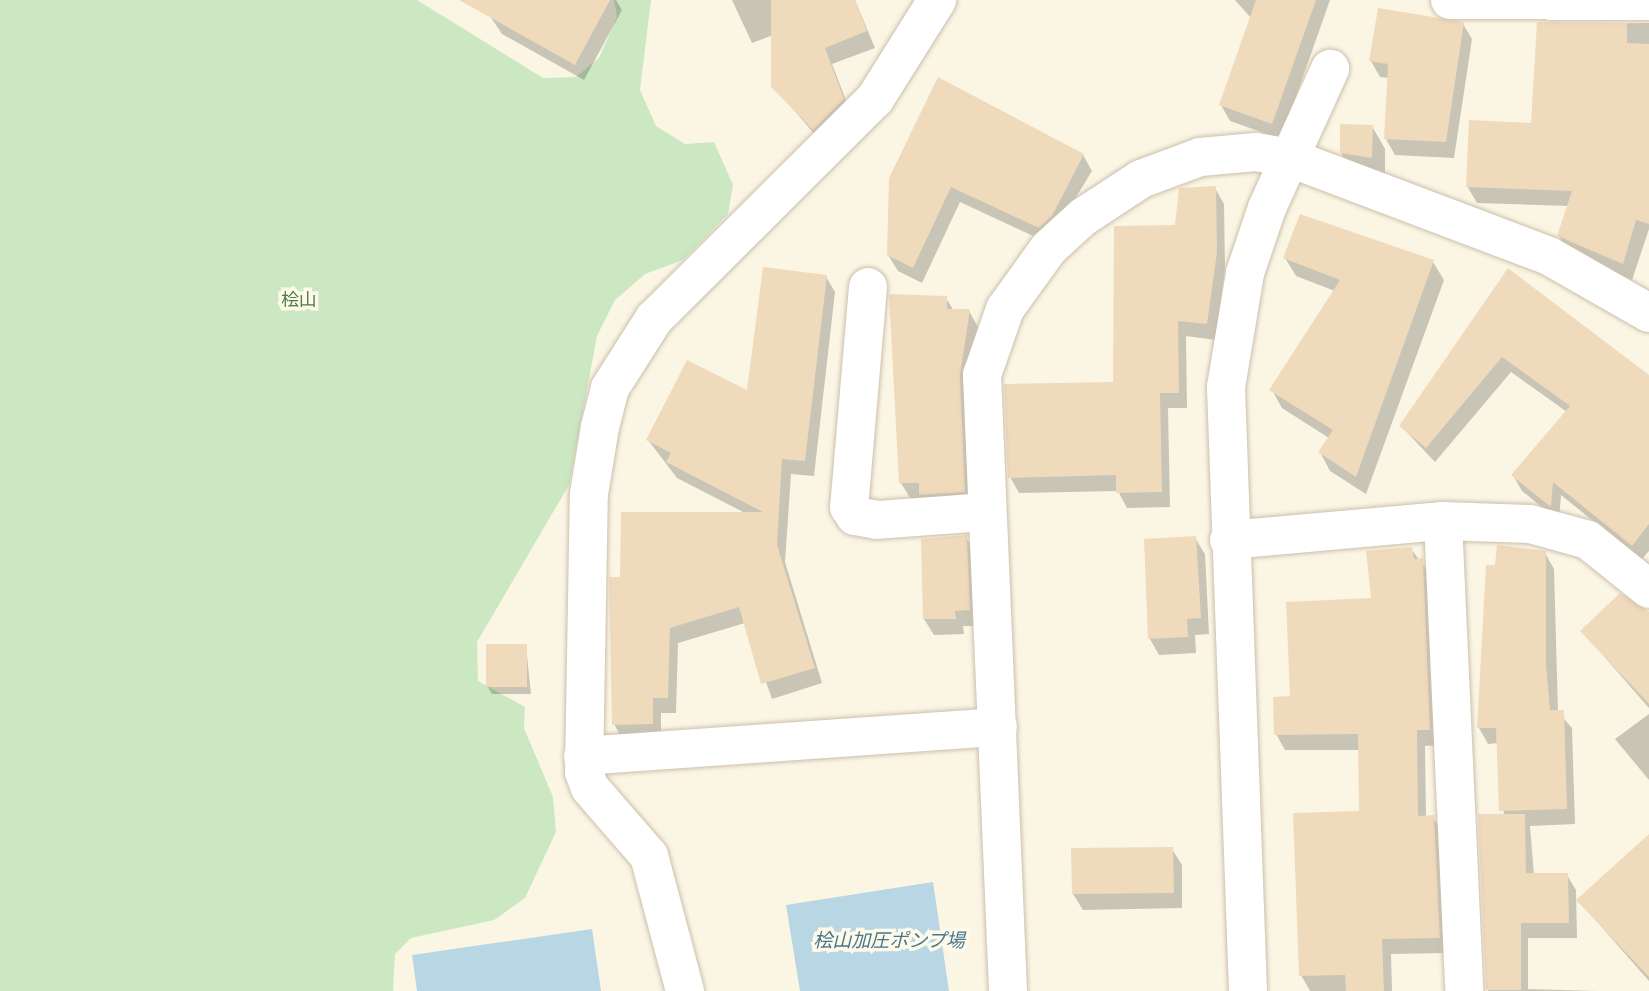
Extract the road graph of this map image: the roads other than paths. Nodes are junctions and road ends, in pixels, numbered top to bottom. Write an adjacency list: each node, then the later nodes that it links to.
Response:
1 (937, 0): 13 (street)
2 (1450, 0): 3 (street)
3 (1649, 1)
4 (1330, 69): 5 (street)
5 (1290, 159): 7 (street); 8 (street); 10 (street)
6 (868, 287): 8 (street)
7 (1649, 313)
8 (986, 512): 12 (street)
9 (1443, 521): 10 (street); 11 (street); 17 (street)
10 (1229, 540): 16 (street)
11 (1639, 570)
12 (998, 727): 13 (street); 15 (street)
13 (583, 756): 14 (street)
14 (685, 991)
15 (1008, 991)
16 (1248, 991)
17 (1464, 991)

